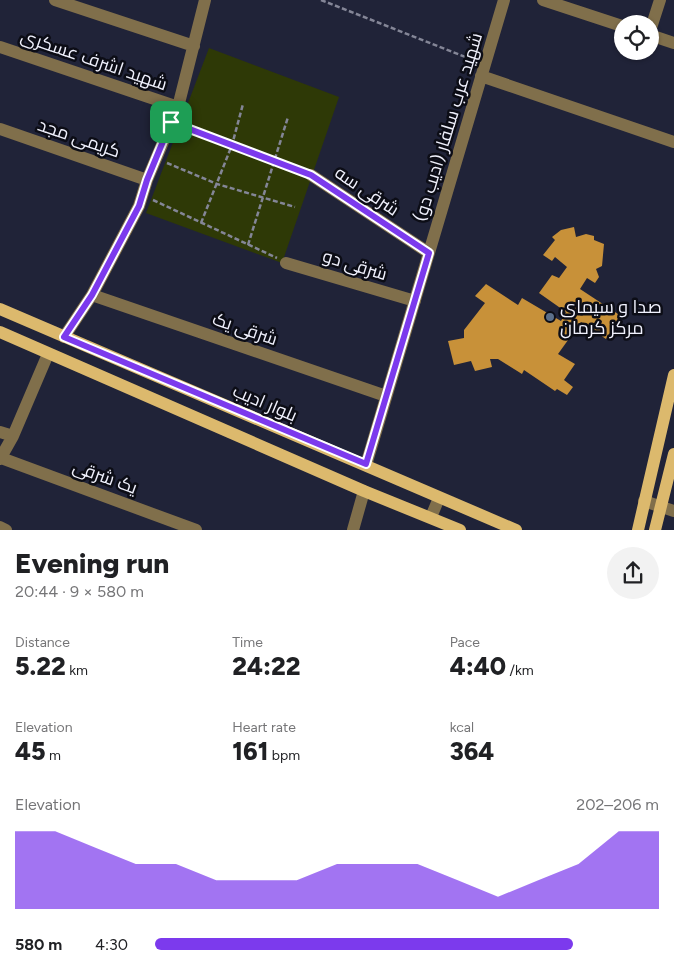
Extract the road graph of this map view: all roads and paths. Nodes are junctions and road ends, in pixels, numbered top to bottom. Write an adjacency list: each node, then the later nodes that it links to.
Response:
1 (55, 0): 11 (street)
2 (205, 0): 11 (street)
3 (321, 0): 13 (path)
4 (543, 0): 8 (street)
5 (660, 0): 7 (street)
6 (499, 2): 13 (street, شهید عرب سلفار (ادیب دو))
7 (655, 15)
8 (614, 23)
9 (659, 37): 10 (street)
10 (674, 43)
11 (194, 46): 15 (street)
12 (0, 47): 15 (street, شهید اشرف عسکری)
13 (483, 70): 19 (street); 31 (street, شهید عرب سلفار (ادیب دو))
14 (243, 104): 20 (path)
15 (178, 107): 17 (street)
16 (288, 117): 22 (path)
17 (171, 122): 20 (path); 21 (street)
18 (0, 129): 24 (street, کریمی مجد)
19 (674, 142)
20 (232, 145): 22 (path); 25 (path)
21 (156, 158): 24 (street); 25 (path)
22 (274, 161): 23 (path); 27 (path)
23 (311, 175): 31 (street, شرقی سه)
24 (147, 180): 26 (street)
25 (217, 184): 27 (path); 29 (path)
26 (143, 195): 29 (path); 33 (street)
27 (262, 198): 28 (path); 30 (path)
28 (295, 207)
29 (201, 223): 30 (path)
30 (248, 245): 32 (path)
31 (429, 253): 34 (street, شهید عرب سلفار (ادیب دو))
32 (286, 263): 34 (street, شرقی دو)
33 (92, 295): 37 (street); 40 (street, شرقی یک)
34 (414, 301): 40 (street, شهید عرب سلفار (ادیب دو))
35 (0, 309): 37 (main road, بلوار ادیب)
36 (0, 332): 38 (main road)
37 (64, 337): 45 (main road, بلوار ادیب)
38 (48, 354): 42 (street); 46 (main road)
39 (674, 375): 48 (main road)
40 (386, 396): 45 (street, شهید عرب سلفار (ادیب دو))
41 (0, 432): 42 (street)
42 (13, 436): 44 (street)
43 (674, 454): 49 (main road)
44 (0, 458): 54 (street, یک شرقی)
45 (366, 464): 47 (main road, بلوار ادیب)
46 (364, 491): 51 (main road); 55 (street)
47 (439, 498): 51 (street); 57 (main road, بلوار ادیب)
48 (644, 500): 49 (street); 58 (main road)
49 (662, 506): 50 (street); 59 (main road)
50 (674, 512)
51 (431, 517): 56 (main road)
52 (0, 527): 53 (street)
53 (6, 530)
54 (196, 530)
55 (353, 530)
56 (460, 530)
57 (516, 530)
58 (638, 530)
59 (655, 530)

